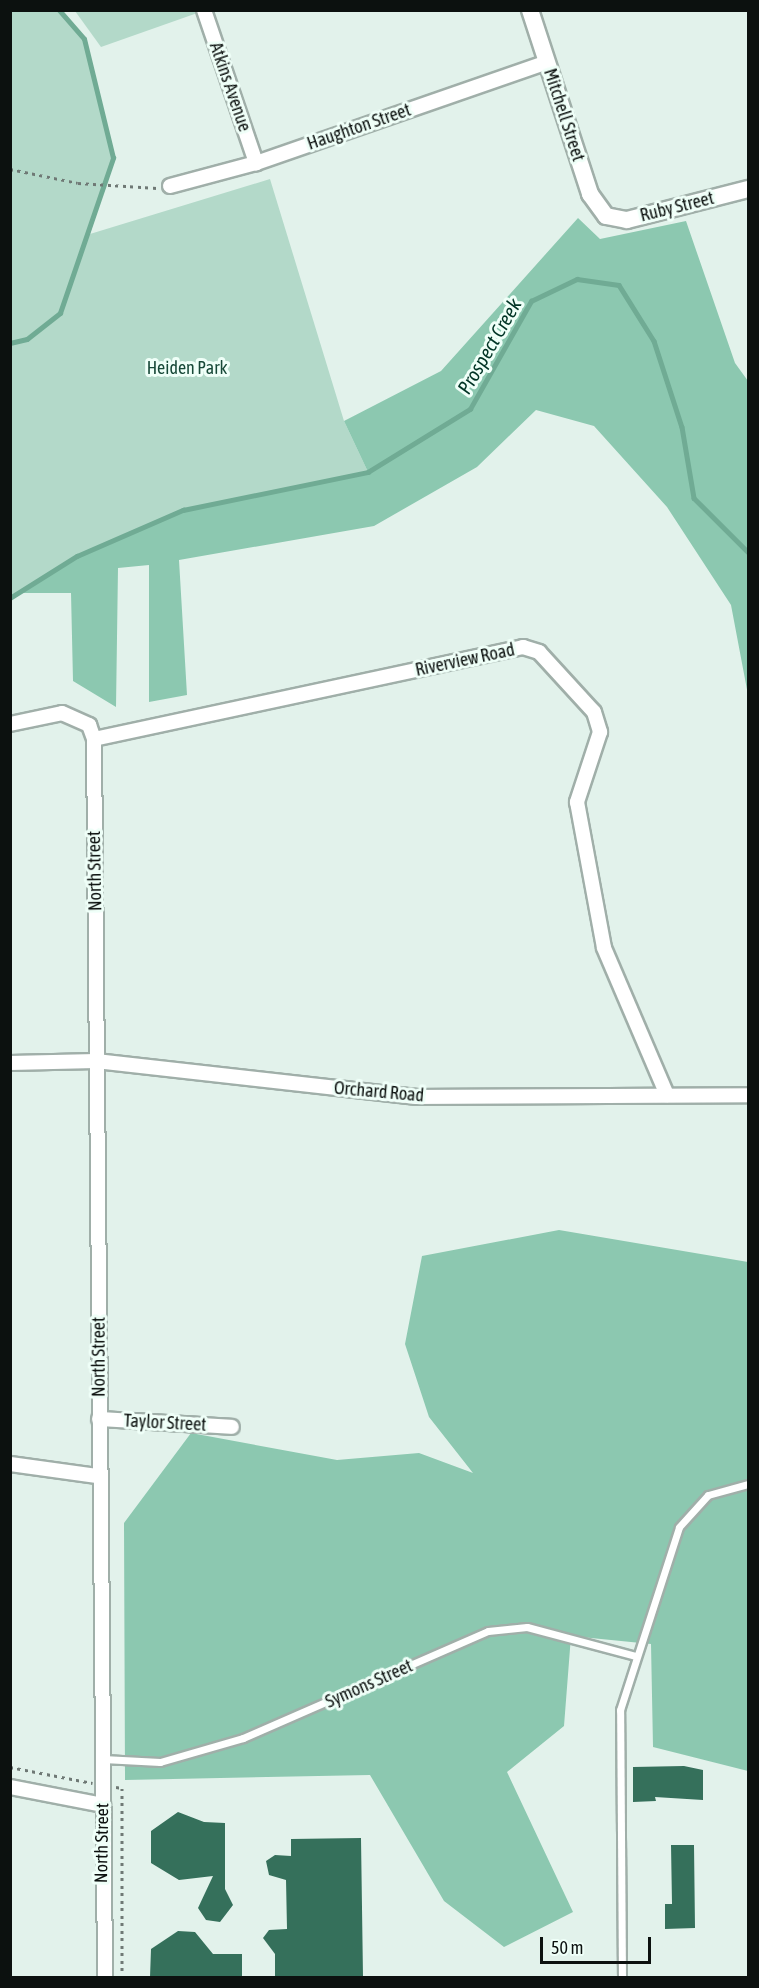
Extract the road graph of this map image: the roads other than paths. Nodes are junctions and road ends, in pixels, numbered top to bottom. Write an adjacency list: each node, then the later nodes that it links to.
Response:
1 (204, 10): 4 (street, Atkins Avenue)
2 (530, 10): 3 (street, Mitchell Street)
3 (547, 62): 4 (street, Haughton Street); 7 (street, Mitchell Street)
4 (256, 163): 5 (street, Haughton Street)
5 (170, 186)
6 (748, 189): 7 (street, Ruby Street)
7 (606, 216)
8 (10, 724): 9 (street)
9 (94, 739): 10 (street, North Street); 12 (street, Riverview Road)
10 (96, 1061): 11 (street, Orchard Road); 12 (street, Orchard Road); 14 (street, North Street)
11 (10, 1062)
12 (667, 1095): 13 (street, Orchard Road)
13 (748, 1095)
14 (99, 1419): 15 (street, Taylor Street); 17 (street, North Street)
15 (232, 1427)
16 (10, 1464): 17 (street)
17 (97, 1476): 20 (street, North Street)
18 (748, 1484): 19 (lane)
19 (635, 1656): 20 (lane, Symons Street); 24 (lane)
20 (103, 1759): 22 (street, North Street)
21 (10, 1787): 22 (street)
22 (103, 1805): 23 (street, North Street)
23 (105, 1976)
24 (622, 1977)

